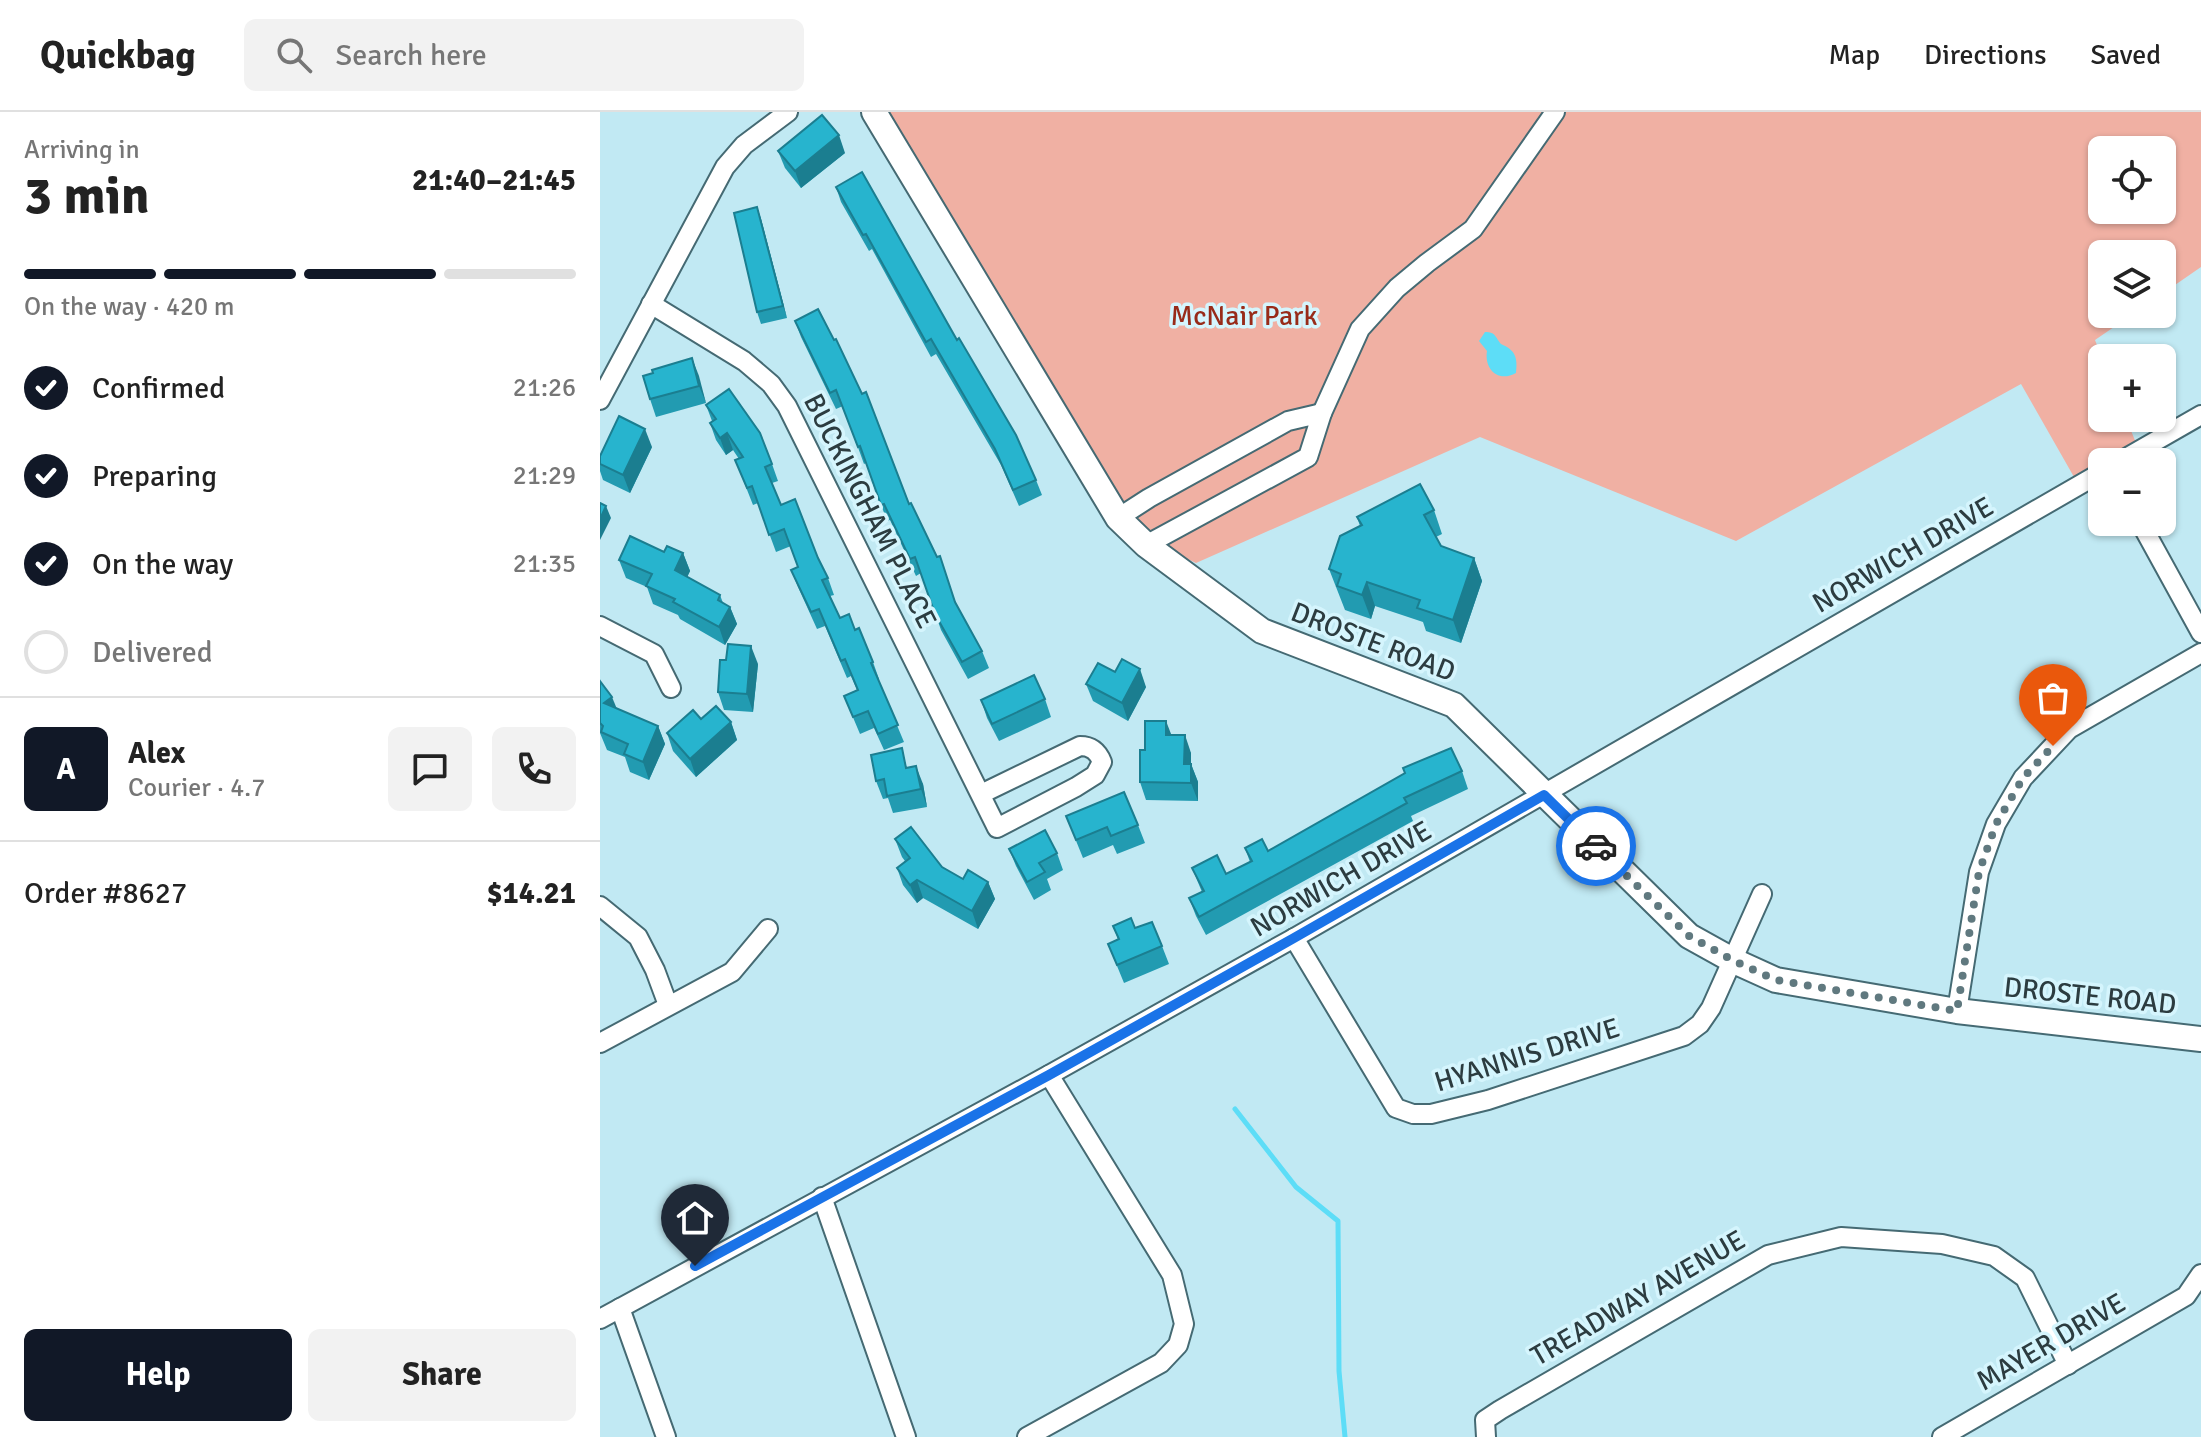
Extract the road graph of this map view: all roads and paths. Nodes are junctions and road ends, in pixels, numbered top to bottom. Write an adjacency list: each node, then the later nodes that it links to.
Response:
1 (788, 112): 4 (street)
2 (874, 112): 10 (street, DROSTE ROAD)
3 (1555, 112): 6 (street)
4 (651, 304): 5 (street); 17 (street, BUCKINGHAM PLACE)
5 (600, 400)
6 (1322, 413): 10 (street); 12 (street)
7 (2201, 415): 8 (street)
8 (2143, 448)
9 (2088, 480): 18 (street, NORWICH DRIVE)
10 (1118, 518): 12 (street, DROSTE ROAD)
11 (2148, 536): 14 (street)
12 (1146, 545): 18 (street, DROSTE ROAD)
13 (600, 626): 16 (street)
14 (2201, 633)
15 (2201, 653): 25 (street)
16 (671, 688)
17 (981, 794): 17 (street, BUCKINGHAM PLACE)
18 (1544, 795): 22 (street, NORWICH DRIVE); 23 (street, DROSTE ROAD)
19 (1762, 894): 23 (street, HYANNIS DRIVE)
20 (600, 906): 24 (street)
21 (768, 929): 24 (street)
22 (1294, 938): 23 (street, HYANNIS DRIVE); 28 (street, NORWICH DRIVE)
23 (1734, 961): 25 (street, DROSTE ROAD)
24 (668, 1005): 27 (street)
25 (1957, 1011): 26 (street, DROSTE ROAD)
26 (2201, 1039)
27 (600, 1043)
28 (1049, 1075): 29 (street, NORWICH DRIVE); 37 (street)
29 (822, 1197): 32 (street, NORWICH DRIVE); 36 (street)
30 (2201, 1274): 31 (street, MAYER DRIVE)
31 (2194, 1300): 34 (street, MAYER DRIVE)
32 (620, 1308): 33 (street, NORWICH DRIVE); 35 (street)
33 (600, 1319)
34 (2068, 1365): 38 (street, TREADWAY AVENUE); 39 (street, MAYER DRIVE)
35 (666, 1437)
36 (906, 1437)
37 (1027, 1437)
38 (1486, 1437)
39 (1942, 1437)

